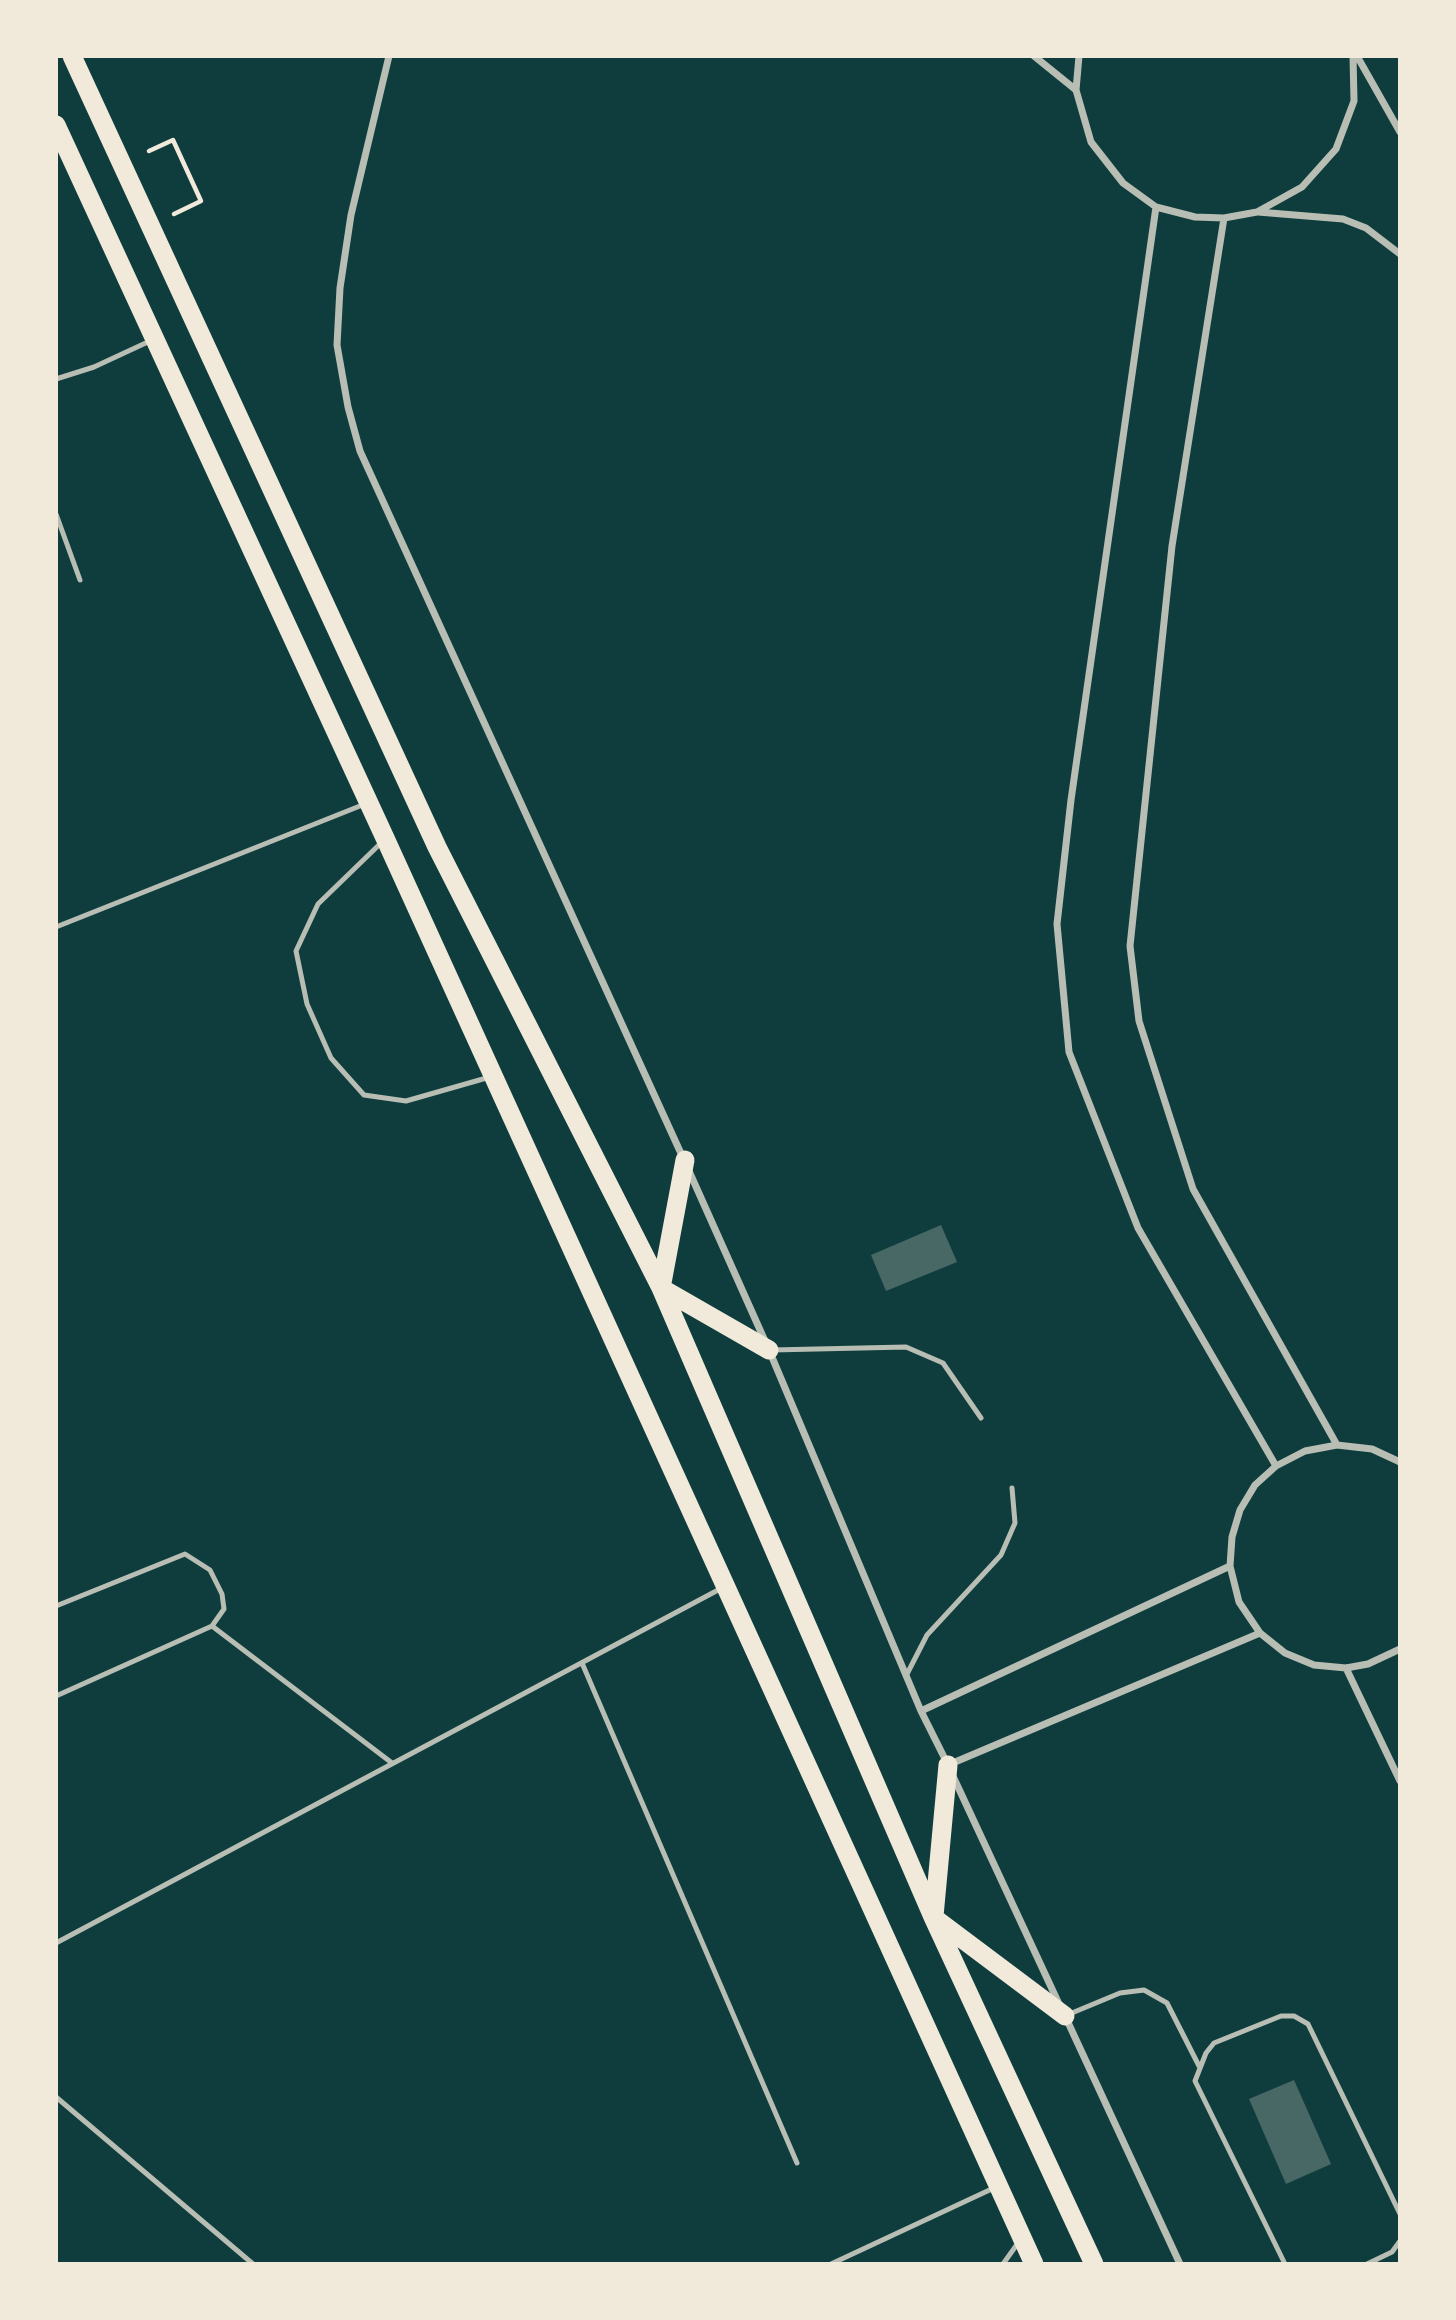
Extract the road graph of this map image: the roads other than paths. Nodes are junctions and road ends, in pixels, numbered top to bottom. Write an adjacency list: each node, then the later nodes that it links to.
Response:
1 (72, 56): 22 (highway)
2 (389, 56): 21 (street)
3 (1034, 56): 6 (street)
4 (1079, 56): 6 (street)
5 (1355, 56): 8 (street); 10 (street)
6 (1076, 90): 9 (street)
7 (56, 125): 13 (highway)
8 (1400, 132)
9 (1156, 207): 11 (street); 27 (street)
10 (1257, 212): 11 (street); 12 (street)
11 (1224, 218): 25 (street)
12 (1400, 254)
13 (155, 339): 14 (lane); 17 (highway)
14 (56, 379)
15 (56, 514): 16 (lane)
16 (80, 580)
17 (369, 803): 18 (highway); 19 (lane)
18 (385, 838): 20 (highway); 20 (lane)
19 (56, 927)
20 (494, 1076): 30 (highway)
21 (685, 1160): 22 (highway); 23 (street)
22 (661, 1288): 23 (highway); 43 (highway)
23 (769, 1350): 24 (lane); 37 (street)
24 (981, 1418)
25 (1337, 1445): 26 (street); 27 (street)
26 (1400, 1462)
27 (1276, 1466): 29 (street)
28 (1012, 1488): 37 (lane)
29 (1230, 1566): 33 (street); 39 (street)
30 (726, 1586): 35 (lane); 49 (highway)
31 (56, 1606): 32 (lane)
32 (212, 1626): 38 (lane); 40 (lane)
33 (1260, 1633): 36 (street); 41 (street)
34 (1400, 1649): 36 (street)
35 (582, 1663): 40 (lane); 48 (lane)
36 (1346, 1668): 42 (street)
37 (906, 1676): 39 (street)
38 (56, 1696)
39 (921, 1711): 41 (street)
40 (392, 1763): 44 (lane)
41 (948, 1765): 43 (highway); 45 (street)
42 (1400, 1781)
43 (933, 1917): 45 (highway); 57 (highway)
44 (56, 1943)
45 (1065, 2016): 46 (lane); 58 (street)
46 (1199, 2066): 50 (lane); 59 (lane)
47 (56, 2097): 53 (lane)
48 (797, 2163)
49 (999, 2185): 51 (highway); 54 (lane)
50 (1400, 2214)
51 (1022, 2237): 55 (lane); 56 (highway)
52 (1400, 2241): 60 (lane)
53 (253, 2264)
54 (831, 2264)
55 (1003, 2264)
56 (1034, 2264)
57 (1094, 2264)
58 (1180, 2264)
59 (1285, 2264)
60 (1367, 2264)

